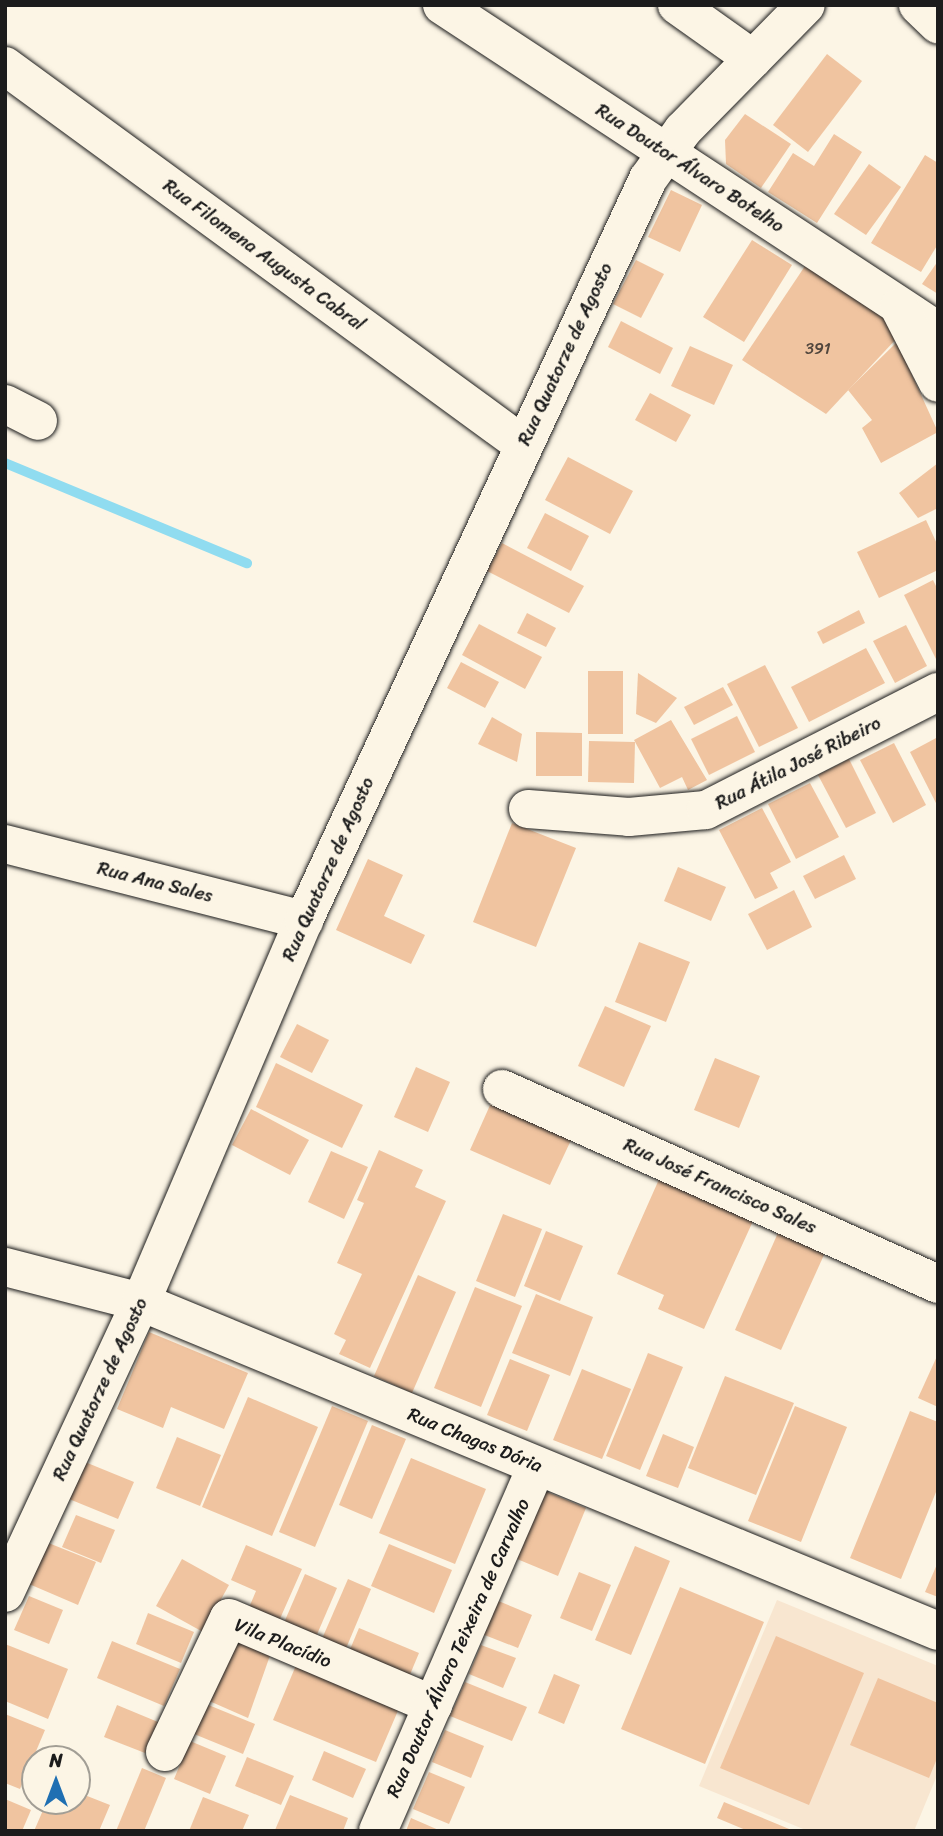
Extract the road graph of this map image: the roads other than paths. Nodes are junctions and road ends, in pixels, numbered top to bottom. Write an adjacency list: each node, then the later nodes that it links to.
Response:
1 (442, 5): 8 (street, Rua Doutor Álvaro Botelho)
2 (677, 5): 6 (street)
3 (807, 5): 6 (street, Rua Quatorze de Agosto)
4 (918, 5): 5 (street)
5 (938, 24)
6 (753, 59): 8 (street, Rua Quatorze de Agosto)
7 (5, 66): 10 (street, Rua Filomena Augusta Cabral)
8 (666, 153): 9 (street, Rua Doutor Álvaro Botelho); 10 (street, Rua Quatorze de Agosto)
9 (935, 352)
10 (522, 444): 14 (street, Rua Quatorze de Agosto)
11 (938, 692): 12 (street, Rua Átila José Ribeiro)
12 (528, 809)
13 (5, 844): 14 (street, Rua Ana Sales)
14 (304, 920): 18 (street, Rua Quatorze de Agosto)
15 (502, 1089): 17 (street, Rua José Francisco Sales)
16 (5, 1267): 18 (street, Rua Chagas Dória)
17 (938, 1284)
18 (141, 1302): 19 (street, Rua Chagas Dória); 20 (street, Rua Quatorze de Agosto)
19 (537, 1466): 21 (street, Rua Chagas Dória); 22 (street, Rua Doutor Álvaro Teixeira de Carvalho)
20 (5, 1593)
21 (938, 1631)
22 (433, 1705): 23 (street, Vila Placídio); 24 (street, Rua Doutor Álvaro Teixeira de Carvalho)
23 (165, 1752)
24 (378, 1831)

